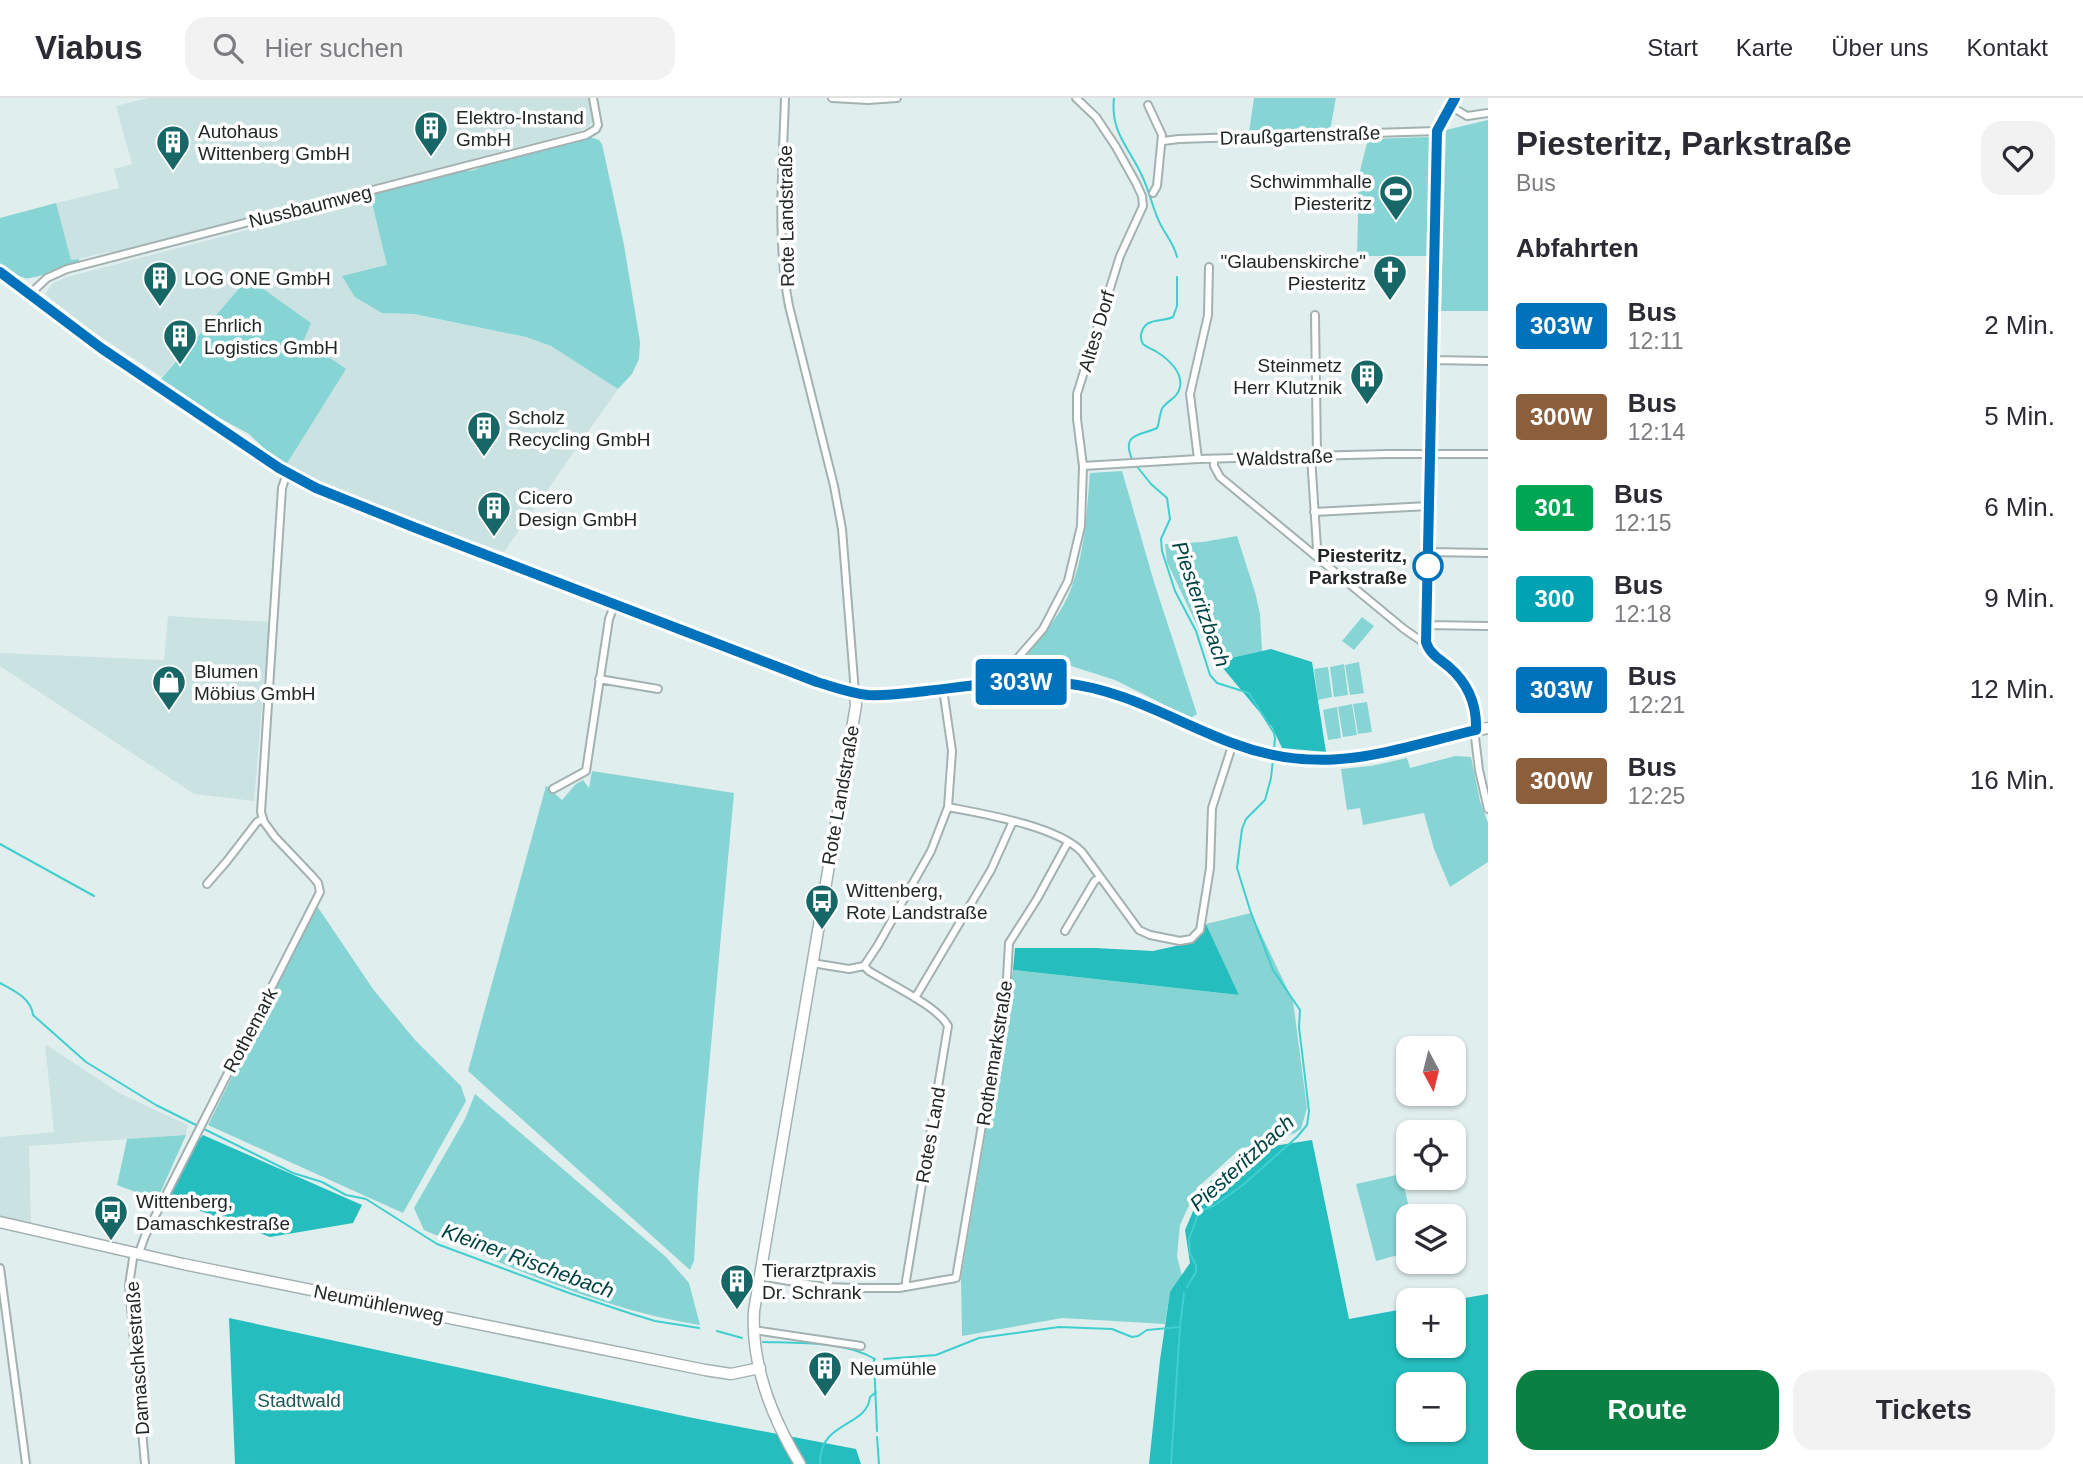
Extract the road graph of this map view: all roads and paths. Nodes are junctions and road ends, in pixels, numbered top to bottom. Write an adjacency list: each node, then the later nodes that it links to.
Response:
1 (593, 98): 15 (street, Nussbaumweg)
2 (785, 98): 39 (street, Rote Landstraße)
3 (832, 98): 4 (street)
4 (897, 98)
5 (1076, 98): 24 (street, Altes Dorf)
6 (1455, 98): 8 (street)
7 (1148, 105): 11 (street)
8 (1450, 106): 9 (street); 10 (street)
9 (1488, 113)
10 (1437, 131): 11 (street, Draußgartenstraße); 17 (street)
11 (1163, 141): 12 (street)
12 (1153, 193)
13 (1209, 267): 22 (street)
14 (0, 272): 15 (street)
15 (30, 294): 25 (street)
16 (1315, 315): 21 (street)
17 (1432, 360): 18 (street); 19 (street)
18 (1488, 361)
19 (1430, 453): 20 (street, Waldstraße); 21 (street, Waldstraße); 26 (street)
20 (1488, 454)
21 (1314, 456): 23 (street, Waldstraße); 27 (street)
22 (1198, 459): 23 (street, Waldstraße); 24 (street, Waldstraße)
23 (1213, 459): 30 (street)
24 (1083, 466): 35 (street)
25 (287, 473): 31 (street); 46 (street)
26 (1429, 506): 27 (street); 28 (street)
27 (1314, 512): 30 (street)
28 (1428, 552): 29 (street); 32 (street)
29 (1488, 553)
30 (1314, 555): 34 (street)
31 (615, 603): 36 (street); 39 (street)
32 (1426, 625): 33 (street); 34 (street)
33 (1488, 626)
34 (1427, 645): 41 (street)
35 (1004, 674)
36 (599, 679): 37 (street); 43 (street)
37 (658, 689)
38 (943, 689): 39 (street); 42 (street); 44 (street)
39 (855, 693): 52 (street, Rote Landstraße)
40 (1488, 727): 41 (street)
41 (1476, 730): 42 (street); 45 (street)
42 (1233, 743): 49 (street)
43 (553, 789)
44 (948, 807): 47 (street); 53 (street)
45 (1488, 809)
46 (262, 819): 50 (street); 56 (street, Rothemark)
47 (1013, 821): 48 (street); 54 (street)
48 (1068, 842): 49 (street); 59 (street, Rothemarkstraße)
49 (1099, 877): 51 (street)
50 (206, 884)
51 (1065, 931)
52 (812, 963): 53 (street); 58 (street, Rote Landstraße)
53 (864, 965): 54 (street, Rotes Land)
54 (915, 998): 59 (street, Rotes Land)
55 (0, 1222): 56 (street, Neumühlenweg)
56 (136, 1253): 63 (street, Neumühlenweg); 65 (street, Damaschkestraße)
57 (0, 1268): 60 (street)
58 (760, 1276): 59 (street); 61 (street, Rote Landstraße)
59 (906, 1287)
60 (2, 1289): 64 (street)
61 (754, 1330): 62 (street); 63 (street, Rote Landstraße)
62 (861, 1346)
63 (760, 1368): 66 (street, Rote Landstraße)
64 (26, 1464)
65 (145, 1464)
66 (800, 1464)

